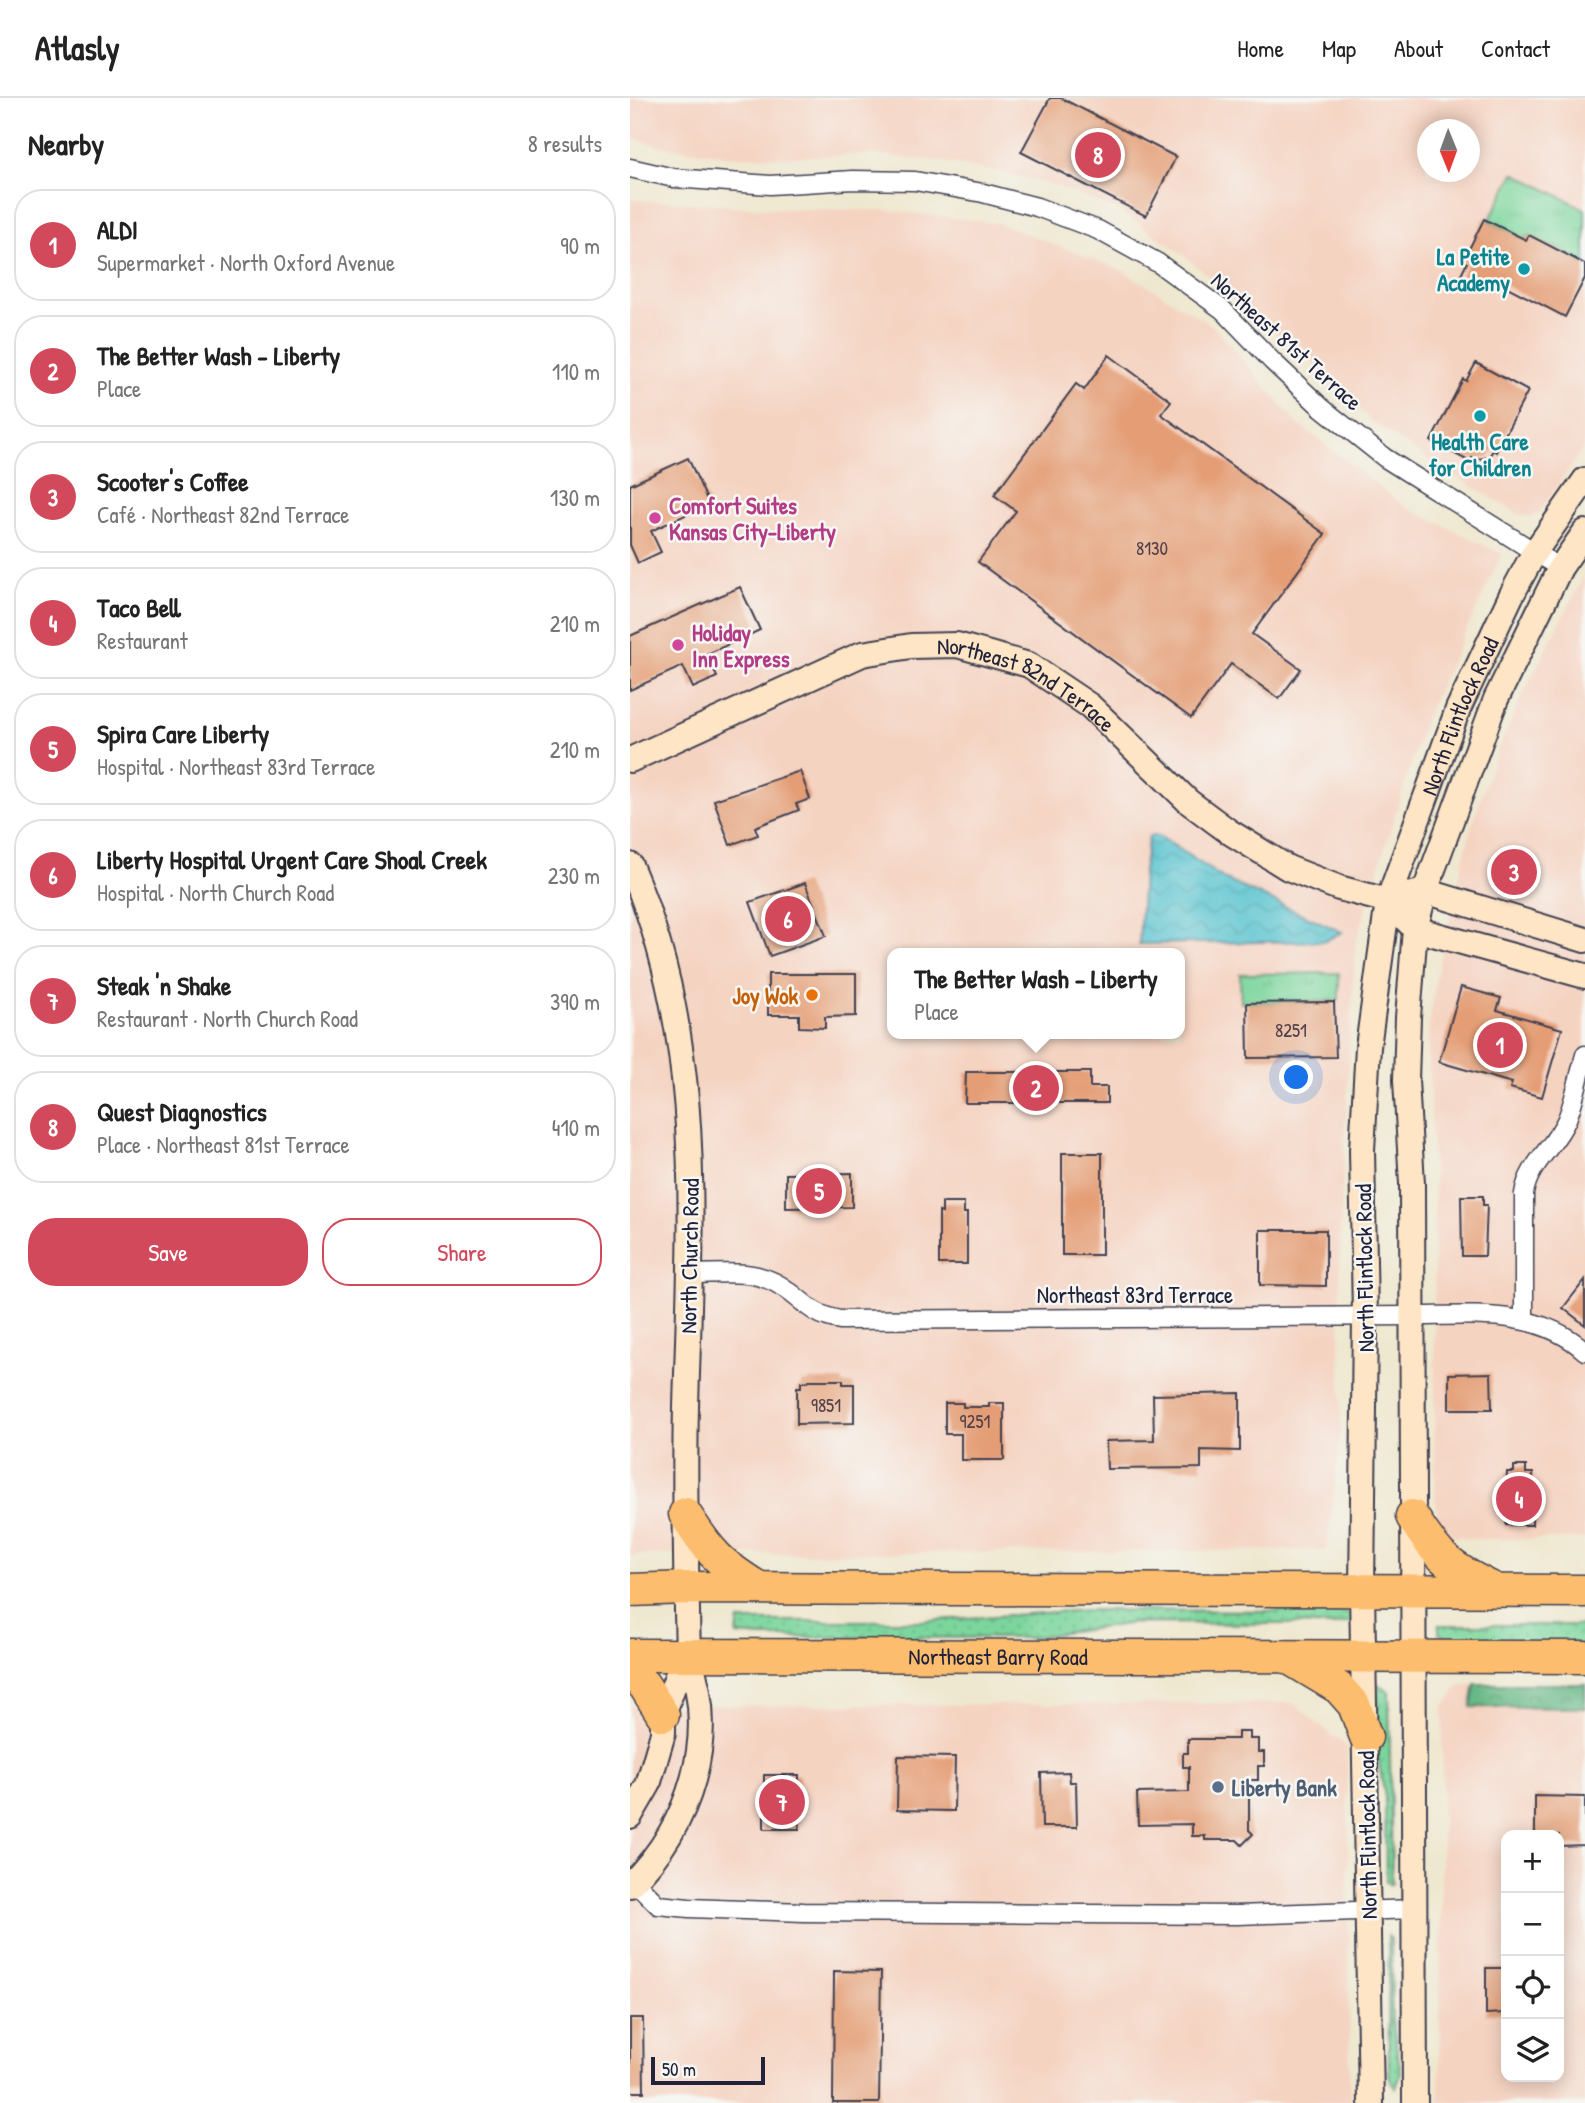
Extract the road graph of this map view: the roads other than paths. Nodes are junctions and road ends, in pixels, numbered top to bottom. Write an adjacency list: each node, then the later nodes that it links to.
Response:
1 (630, 168): 4 (street, Northeast 81st Terrace)
2 (1585, 480): 4 (main road, North Flintlock Road)
3 (1585, 532): 5 (main road, North Flintlock Road)
4 (1534, 553): 5 (street, Northeast 81st Terrace); 9 (main road, North Flintlock Road)
5 (1560, 568): 8 (main road, North Flintlock Road)
6 (630, 760): 9 (main road, Northeast 82nd Terrace)
7 (630, 865): 14 (main road, North Church Road)
8 (1425, 891): 9 (main road, Northeast 82nd Terrace); 10 (main road, North Flintlock Road); 11 (main road)
9 (1388, 901): 10 (main road); 16 (main road, North Flintlock Road)
10 (1415, 929): 12 (main road); 15 (main road, North Flintlock Road)
11 (1585, 940)
12 (1585, 976)
13 (1585, 1055): 17 (street)
14 (691, 1275): 16 (street, Northeast 83rd Terrace); 19 (main road, North Church Road)
15 (1412, 1315): 16 (street, Northeast 83rd Terrace); 17 (street, Northeast 83rd Terrace); 20 (main road, North Flintlock Road)
16 (1365, 1317): 24 (main road, North Flintlock Road)
17 (1524, 1320): 18 (street, Northeast 83rd Terrace)
18 (1585, 1351)
19 (685, 1514): 21 (main road, North Church Road); 22 (highway)
20 (1412, 1516): 25 (main road, North Flintlock Road); 26 (highway)
21 (687, 1588): 22 (highway); 23 (highway); 29 (main road, North Church Road)
22 (759, 1588): 24 (highway)
23 (630, 1590)
24 (1362, 1590): 25 (highway); 31 (main road, North Flintlock Road)
25 (1413, 1591): 26 (highway); 32 (main road, North Flintlock Road)
26 (1498, 1591): 27 (highway)
27 (1585, 1591)
28 (630, 1655): 29 (highway, Northeast Barry Road)
29 (688, 1656): 30 (highway, Northeast Barry Road); 35 (main road, North Church Road); 38 (main road, North Church Road)
30 (1288, 1657): 31 (highway, Northeast Barry Road); 36 (highway)
31 (1365, 1657): 32 (highway, Northeast Barry Road); 36 (main road, North Flintlock Road)
32 (1413, 1657): 33 (highway, Northeast Barry Road); 39 (main road, North Flintlock Road)
33 (1585, 1657)
34 (630, 1673): 35 (highway)
35 (663, 1715): 37 (main road, North Church Road)
36 (1366, 1737): 40 (main road, North Flintlock Road)
37 (630, 1816)
38 (631, 1880): 40 (street)
39 (1415, 1909): 40 (street); 42 (main road, North Flintlock Road)
40 (1368, 1910): 41 (main road, North Flintlock Road)
41 (1371, 2103)
42 (1415, 2103)

